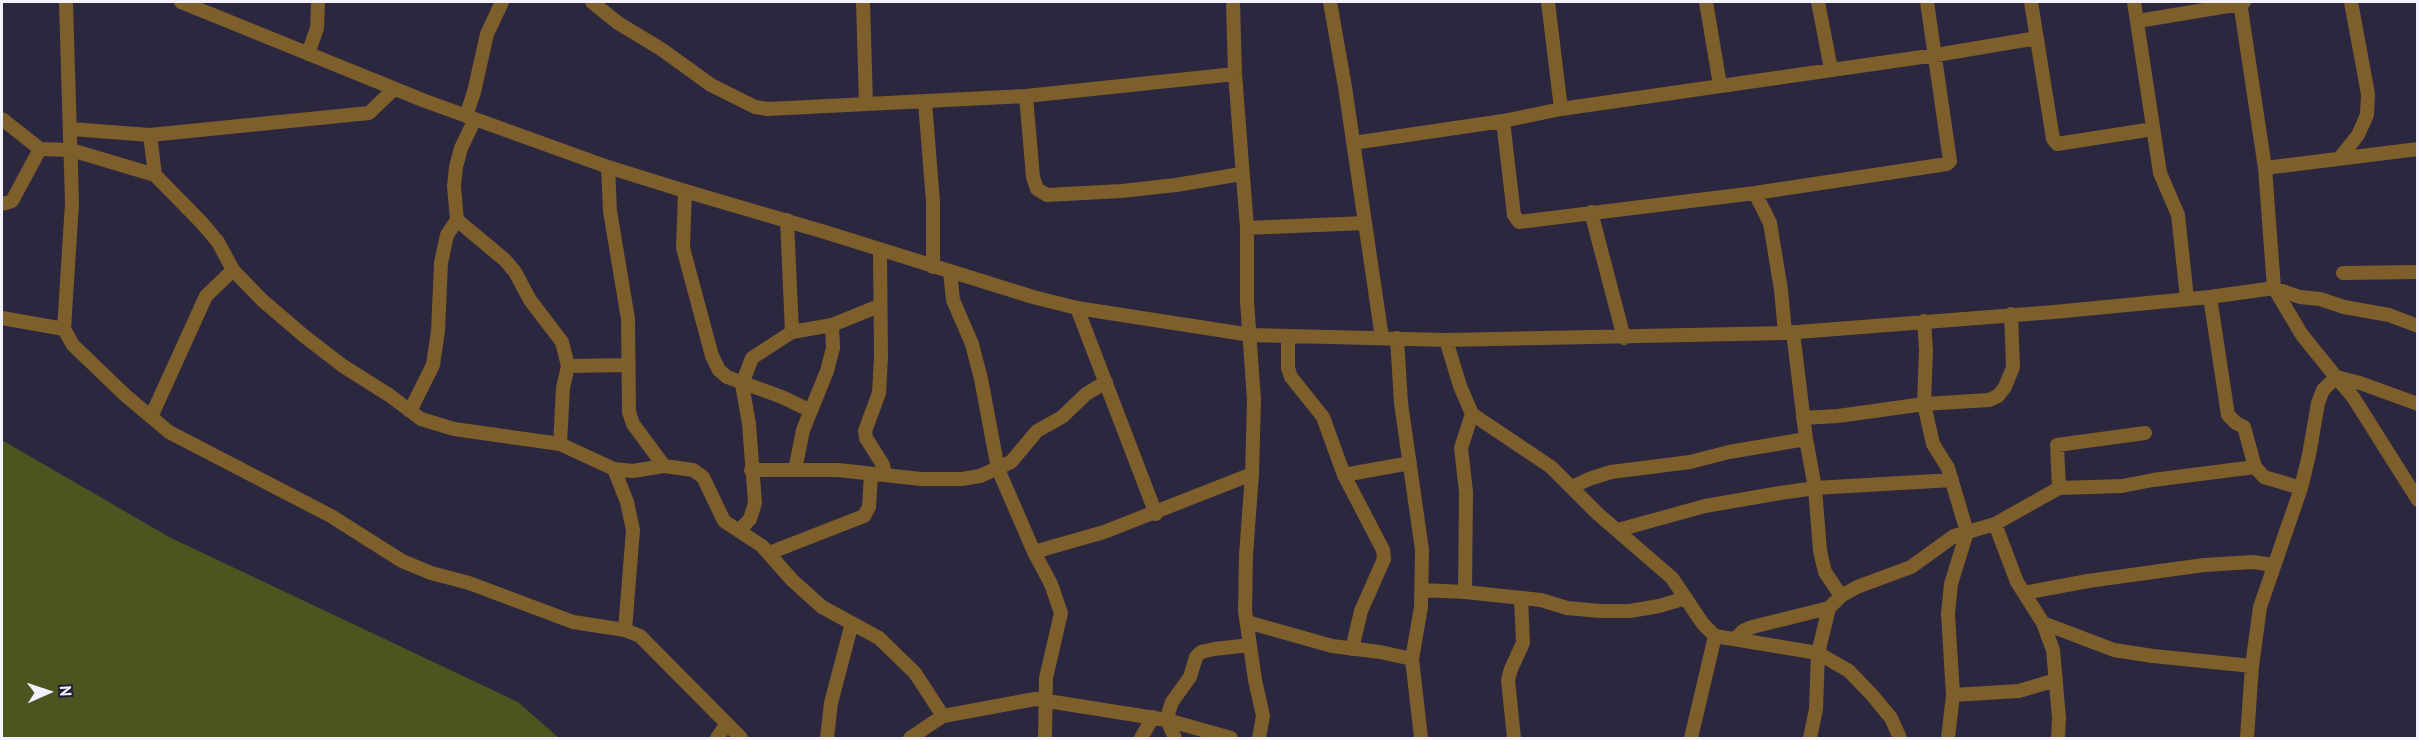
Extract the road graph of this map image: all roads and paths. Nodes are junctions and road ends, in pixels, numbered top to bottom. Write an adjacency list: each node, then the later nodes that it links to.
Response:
1 (66, 2): 32 (street)
2 (181, 2): 19 (street)
3 (318, 2): 19 (street)
4 (502, 2): 29 (street)
5 (592, 2): 27 (street)
6 (863, 2): 27 (street)
7 (1233, 2): 22 (street)
8 (1330, 2): 35 (street)
9 (1548, 2): 28 (street)
10 (1706, 2): 23 (street)
11 (1818, 2): 21 (street)
12 (1927, 2): 20 (street)
13 (2031, 2): 18 (street)
14 (2134, 2): 17 (street)
15 (2241, 2): 17 (street); 41 (street)
16 (2351, 2): 39 (street)
17 (2138, 21): 33 (street)
18 (2037, 38): 20 (street); 33 (street)
19 (308, 54): 24 (street)
20 (1936, 55): 21 (street); 45 (street)
21 (1831, 69): 23 (street)
22 (1235, 74): 25 (street); 42 (street)
23 (1720, 85): 28 (street)
24 (394, 89): 29 (street); 34 (street)
25 (1026, 96): 26 (street); 42 (street)
26 (925, 102): 27 (street); 53 (street)
27 (866, 103)
28 (1561, 109): 31 (street)
29 (470, 118): 40 (street); 48 (street)
30 (2, 119): 36 (street)
31 (1503, 121): 35 (street); 47 (street)
32 (71, 129): 34 (street); 38 (street)
33 (2153, 129): 60 (street)
34 (150, 135): 43 (street)
35 (1353, 143): 50 (street)
36 (40, 149): 38 (street); 46 (street)
37 (2418, 149): 39 (street)
38 (71, 150): 43 (street); 68 (street)
39 (2338, 159): 41 (street)
40 (608, 167): 44 (street); 77 (street)
41 (2265, 168): 58 (street)
42 (1241, 174): 51 (street)
43 (155, 175): 54 (street)
44 (685, 192): 49 (street); 81 (street)
45 (1755, 192): 47 (street); 70 (street)
46 (2, 204)
47 (1591, 212): 75 (street)
48 (456, 220): 78 (street); 84 (street)
49 (787, 220): 52 (street); 69 (street)
50 (1365, 224): 51 (street); 73 (street)
51 (1247, 228): 71 (street)
52 (880, 250): 53 (street); 61 (street)
53 (933, 267): 55 (street)
54 (233, 270): 84 (street); 87 (street)
55 (950, 271): 62 (street); 96 (street)
56 (2418, 272): 57 (street)
57 (2343, 273)
58 (2274, 288): 59 (street); 67 (street); 79 (street)
59 (2210, 297): 60 (street); 94 (street)
60 (2187, 298): 63 (street)
61 (879, 306): 66 (street); 99 (street)
62 (1077, 308): 71 (street); 80 (street)
63 (2011, 315): 65 (street); 82 (street)
64 (2, 318): 68 (street)
65 (1924, 321): 70 (street); 82 (street)
66 (832, 324): 69 (street); 85 (street)
67 (2418, 326)
68 (64, 329): 87 (street)
69 (792, 332): 81 (street)
70 (1789, 332): 75 (street); 88 (street)
71 (1251, 334): 72 (street); 100 (street)
72 (1288, 337): 73 (street); 101 (street)
73 (1382, 338): 74 (street)
74 (1396, 338): 76 (street); 92 (street)
75 (1624, 338): 76 (street)
76 (1446, 340): 86 (street)
77 (629, 365): 78 (street); 93 (street)
78 (568, 366): 91 (street)
79 (2336, 377): 83 (street); 106 (street); 107 (street)
80 (1106, 382): 96 (street); 108 (street)
81 (742, 384): 85 (street); 97 (street)
82 (1924, 404): 88 (street); 102 (street)
83 (2418, 405)
84 (410, 411): 91 (street)
85 (811, 411): 98 (street)
86 (1472, 414): 103 (street); 117 (street)
87 (151, 417): 126 (street)
88 (1803, 418): 90 (street)
89 (2145, 433): 105 (street)
90 (1806, 439): 103 (street); 104 (street)
91 (560, 444): 95 (street)
92 (1410, 463): 101 (street); 116 (street)
93 (664, 466): 95 (street); 111 (street)
94 (2255, 467): 105 (street); 106 (street)
95 (614, 469): 126 (street)
96 (998, 469): 99 (street); 113 (street)
97 (752, 470): 98 (street); 111 (street)
98 (795, 470): 99 (street)
99 (878, 474): 114 (street)
100 (1252, 474): 108 (street); 123 (street)
101 (1344, 475): 130 (street)
102 (1952, 480): 104 (street); 112 (street)
103 (1572, 487): 110 (street)
104 (1815, 488): 110 (street); 119 (street)
105 (2059, 488): 109 (street)
106 (2301, 488): 115 (street)
107 (2418, 500)
108 (1156, 514): 113 (street)
109 (1995, 524): 112 (street); 118 (street)
110 (1618, 530): 121 (street)
111 (739, 531): 114 (street)
112 (1967, 532): 119 (street); 135 (street)
113 (1034, 552): 136 (street)
114 (769, 553): 124 (street)
115 (2273, 565): 118 (street); 133 (street)
116 (1422, 590): 117 (street); 132 (street)
117 (1465, 592): 120 (street)
118 (2024, 593): 125 (street)
119 (1841, 596): 122 (street)
120 (1521, 598): 121 (street); 151 (street)
121 (1686, 598): 127 (street)
122 (1829, 608): 128 (street); 131 (street)
123 (1247, 622): 129 (street); 130 (street)
124 (852, 623): 137 (street); 143 (street)
125 (2043, 623): 133 (street); 134 (street)
126 (625, 630): 140 (street)
127 (1715, 636): 128 (street); 152 (street)
128 (1735, 639): 131 (street)
129 (1250, 645): 139 (street); 149 (street)
130 (1352, 649): 132 (street)
131 (1818, 653): 153 (street); 154 (street)
132 (1412, 659): 150 (street)
133 (2252, 666): 157 (street)
134 (2056, 680): 135 (street); 156 (street)
135 (1953, 695): 155 (street)
136 (1045, 701): 137 (street); 138 (street); 145 (street)
137 (943, 716): 144 (street)
138 (1153, 717): 139 (street); 146 (street)
139 (1167, 720): 147 (street); 148 (street)
140 (726, 725): 141 (street); 142 (street)
141 (717, 738)
142 (741, 738)
143 (827, 738)
144 (910, 738)
145 (1045, 738)
146 (1141, 738)
147 (1175, 738)
148 (1231, 738)
149 (1259, 738)
150 (1421, 738)
151 (1514, 738)
152 (1691, 738)
153 (1810, 738)
154 (1900, 738)
155 (1948, 738)
156 (2058, 738)
157 (2247, 738)

